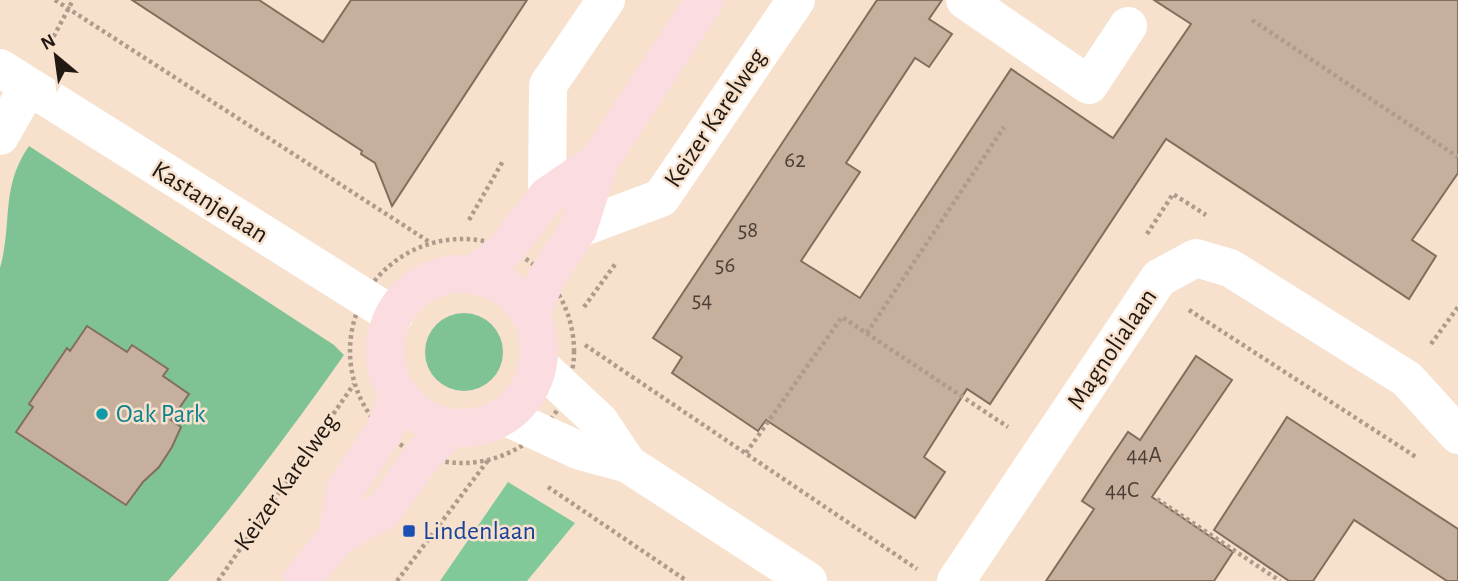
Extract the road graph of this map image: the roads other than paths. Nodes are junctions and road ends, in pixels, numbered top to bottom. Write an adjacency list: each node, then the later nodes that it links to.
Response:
1 (606, 0): 9 (street)
2 (705, 0): 8 (main road)
3 (796, 0): 10 (street, Keizer Karelweg)
4 (965, 0): 5 (street)
5 (1128, 26)
6 (14, 78): 7 (street); 12 (street, Kastanjelaan)
7 (0, 136)
8 (600, 160): 9 (main road); 10 (main road)
9 (547, 196): 11 (main road)
10 (578, 229): 13 (main road)
11 (475, 275): 12 (main road); 13 (main road)
12 (378, 307): 15 (main road)
13 (530, 315): 14 (main road)
14 (538, 364): 16 (main road); 19 (street)
15 (399, 396): 17 (main road); 20 (main road, Keizer Karelweg)
16 (504, 416): 17 (main road); 19 (street)
17 (450, 429): 20 (main road, Keizer Karelweg)
18 (1458, 435): 21 (street, Magnolialaan)
19 (628, 464): 23 (street)
20 (337, 537): 22 (main road, Keizer Karelweg)
21 (941, 578)
22 (301, 581)
23 (808, 581)

